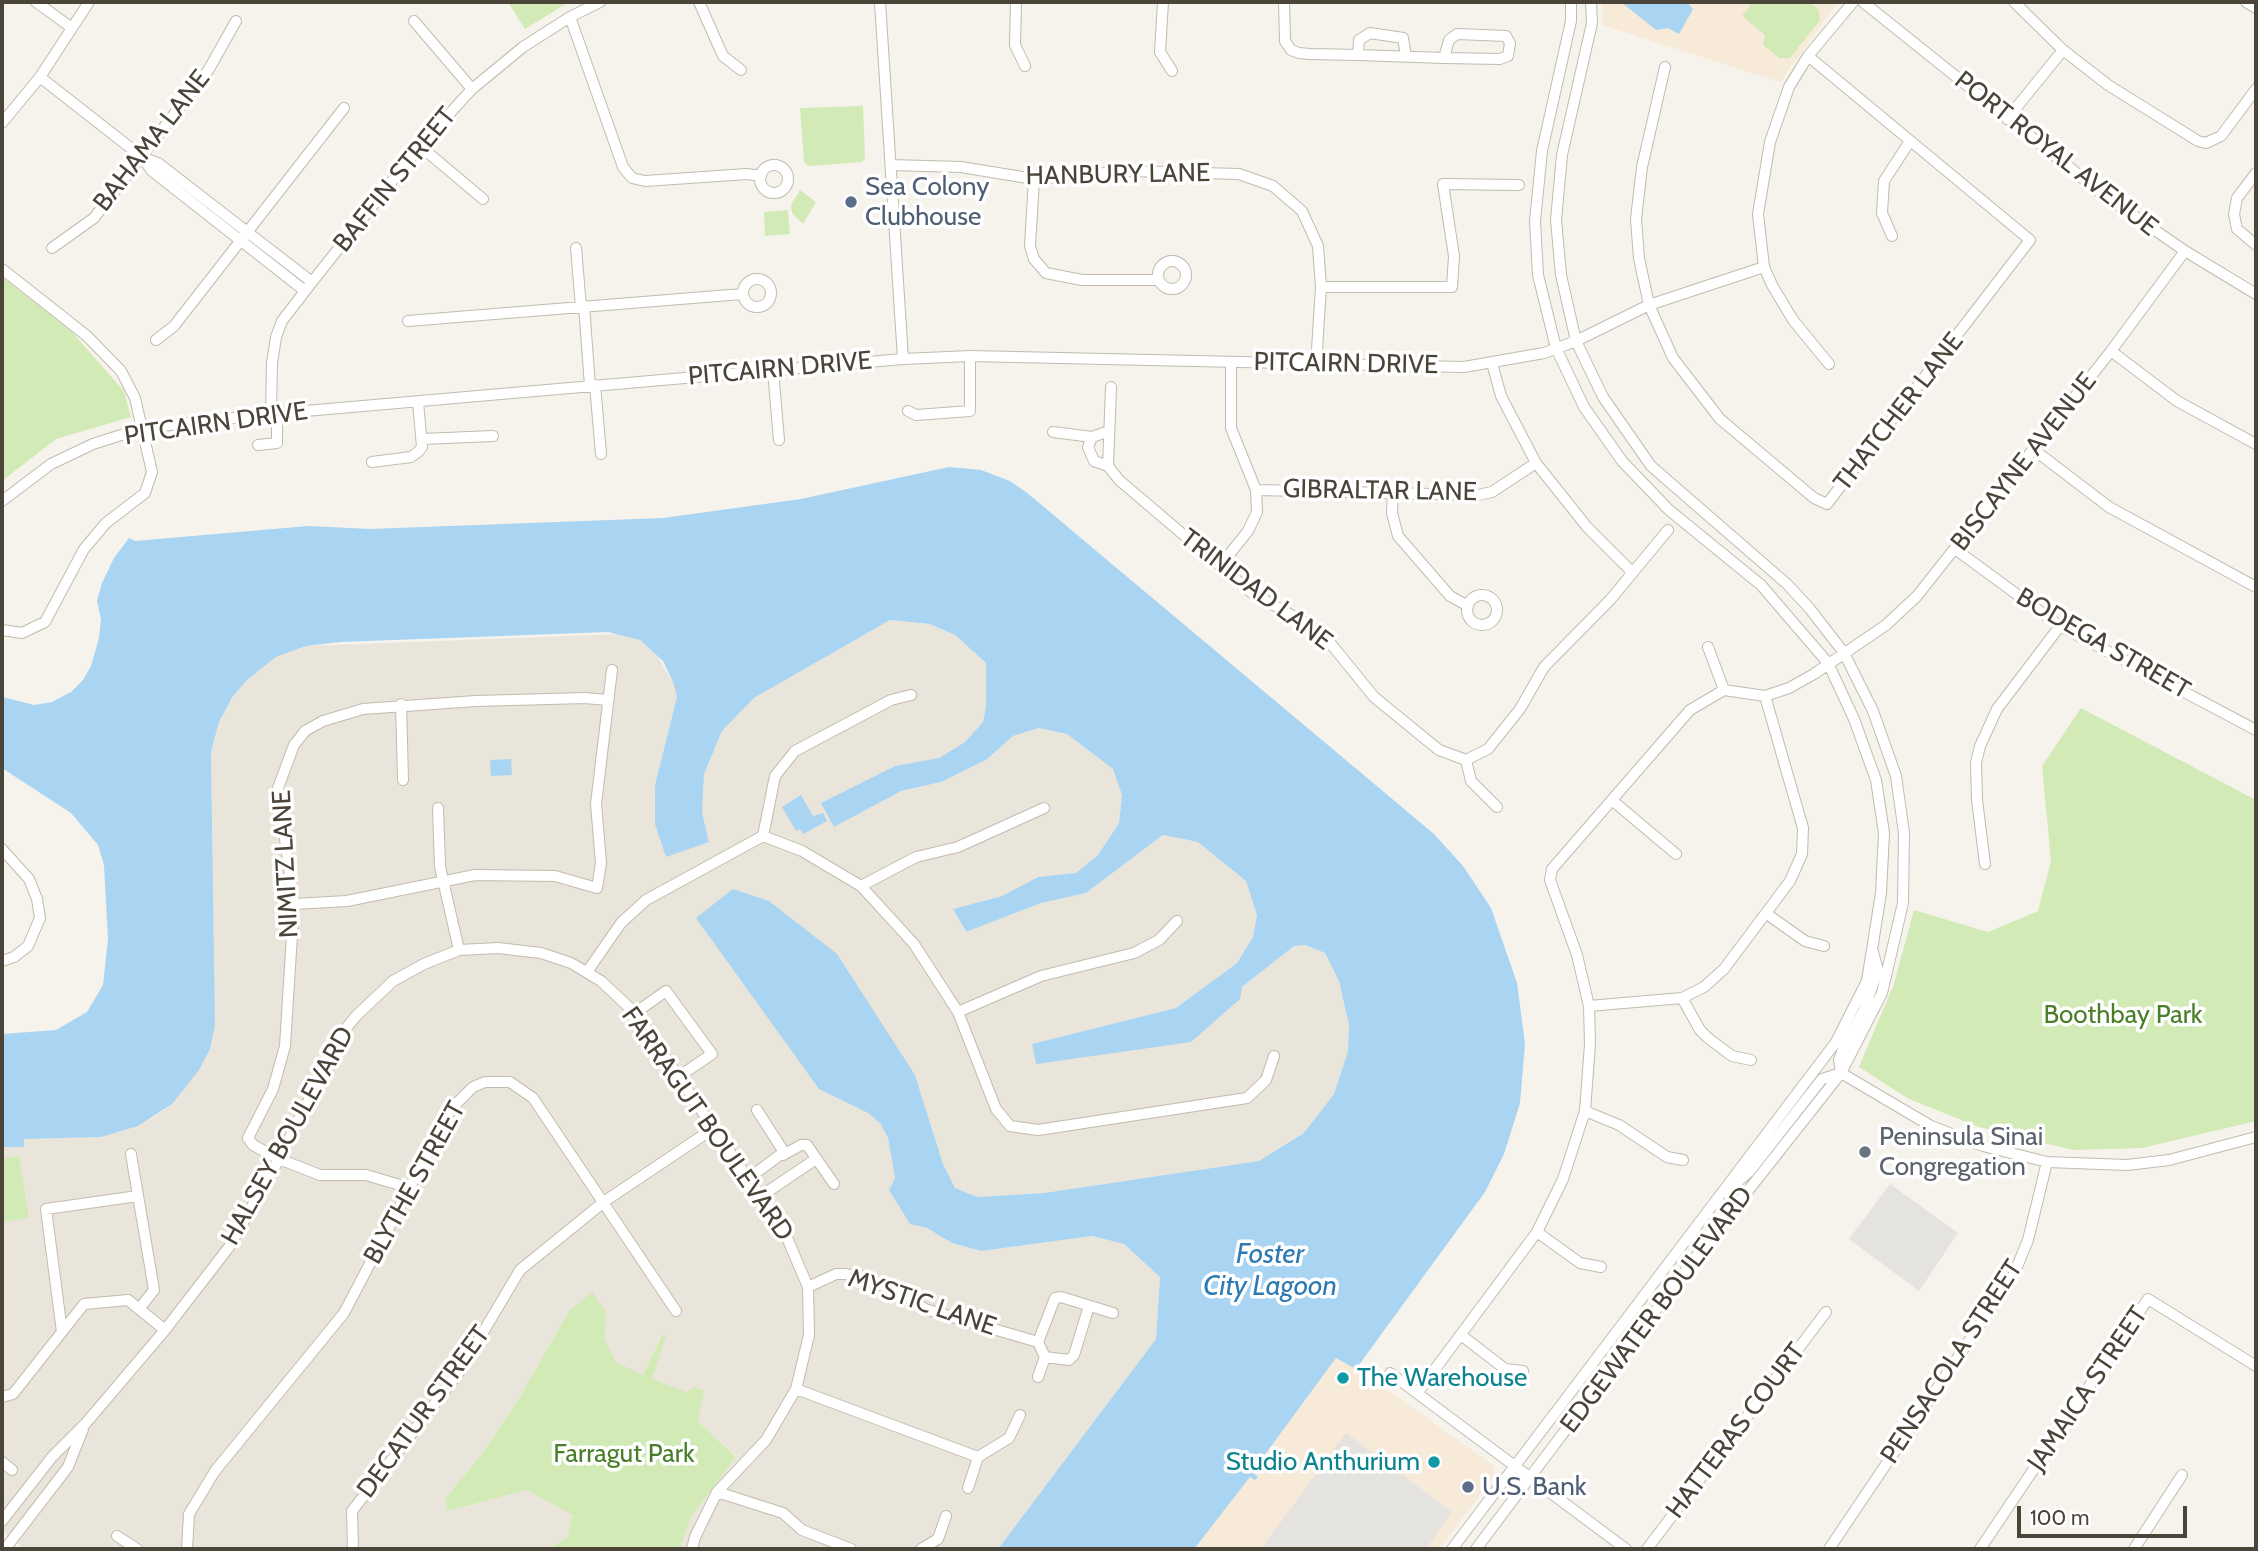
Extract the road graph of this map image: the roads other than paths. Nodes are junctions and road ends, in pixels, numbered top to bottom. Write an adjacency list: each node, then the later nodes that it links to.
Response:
1 (36, 2): 19 (street)
2 (89, 2): 19 (street)
3 (600, 2): 16 (street, BAFFIN STREET)
4 (698, 2): 27 (street)
5 (880, 2): 38 (street)
6 (1016, 2): 25 (street)
7 (1163, 2): 28 (street)
8 (1284, 2): 21 (street)
9 (1571, 2): 62 (street, EDGEWATER BOULEVARD)
10 (1591, 2): 61 (street, EDGEWATER BOULEVARD)
11 (1853, 2): 23 (street)
12 (1863, 2): 33 (street, PORT ROYAL AVENUE)
13 (2014, 2): 20 (street)
14 (2246, 2): 15 (street)
15 (2256, 8)
16 (570, 17): 30 (street, BAFFIN STREET); 40 (street)
17 (236, 20): 37 (street, BAHAMA LANE)
18 (414, 21): 30 (street)
19 (72, 28): 29 (street)
20 (2063, 50): 31 (street); 33 (street)
21 (1358, 55): 22 (street); 22 (street)
22 (1406, 56): 24 (street)
23 (1808, 56): 35 (street, THATCHER LANE); 50 (street)
24 (1444, 58): 24 (street)
25 (1025, 66)
26 (1665, 68): 57 (street, THATCHER LANE)
27 (741, 71)
28 (1172, 71)
29 (40, 77): 34 (street); 37 (street)
30 (472, 89): 36 (street, BAFFIN STREET)
31 (2256, 89)
32 (344, 108): 45 (street)
33 (2007, 119): 49 (street, PORT ROYAL AVENUE)
34 (2, 123)
35 (1910, 141): 44 (street); 57 (street, THATCHER LANE)
36 (421, 146): 43 (street); 54 (street, BAFFIN STREET)
37 (142, 157): 45 (street); 47 (street, BAHAMA LANE)
38 (891, 165): 41 (street, HANBURY LANE); 65 (street)
39 (2256, 173): 46 (street)
40 (761, 176)
41 (1034, 179): 52 (street); 53 (street, HANBURY LANE)
42 (1519, 185): 53 (street)
43 (483, 199)
44 (1892, 236)
45 (245, 237): 54 (street); 60 (street)
46 (2256, 245)
47 (52, 248)
48 (576, 248): 58 (street)
49 (2185, 251): 56 (street, PORT ROYAL AVENUE); 63 (street, BISCAYNE AVENUE)
50 (1764, 267): 57 (street, PITCAIRN DRIVE); 68 (street)
51 (2, 269): 76 (street)
52 (1160, 280)
53 (1321, 286): 69 (street, HANBURY LANE)
54 (308, 287): 75 (street, BAFFIN STREET)
55 (743, 294): 58 (street)
56 (2256, 294)
57 (1649, 305): 61 (street, PITCAIRN DRIVE)
58 (582, 306): 59 (street); 71 (street)
59 (408, 321)
60 (156, 340)
61 (1576, 341): 62 (street, PITCAIRN DRIVE); 102 (street, EDGEWATER BOULEVARD)
62 (1556, 348): 67 (street, PITCAIRN DRIVE); 103 (street, EDGEWATER BOULEVARD)
63 (2111, 351): 83 (street); 85 (street, BISCAYNE AVENUE)
64 (970, 356): 65 (street, PITCAIRN DRIVE); 66 (street, PITCAIRN DRIVE); 74 (street)
65 (903, 359): 70 (street, PITCAIRN DRIVE)
66 (1231, 362): 69 (street, PITCAIRN DRIVE); 90 (street)
67 (1492, 363): 69 (street, PITCAIRN DRIVE); 88 (street)
68 (1829, 364)
69 (1315, 365)
70 (773, 370): 71 (street, PITCAIRN DRIVE); 82 (street)
71 (592, 386): 73 (street, PITCAIRN DRIVE); 86 (street)
72 (1111, 387): 77 (street)
73 (418, 402): 75 (street, PITCAIRN DRIVE); 81 (street)
74 (908, 411)
75 (274, 414): 76 (street, PITCAIRN DRIVE); 84 (street, BAFFIN STREET)
76 (143, 428): 92 (street, PITCAIRN DRIVE); 100 (street)
77 (1110, 431): 80 (street); 89 (street)
78 (1053, 432): 80 (street)
79 (493, 436): 81 (street)
80 (1093, 437): 89 (street, TRINIDAD LANE)
81 (422, 439): 87 (street)
82 (779, 439)
83 (2256, 444)
84 (257, 445)
85 (2033, 449): 94 (street, BISCAYNE AVENUE); 97 (street)
86 (601, 454)
87 (372, 462)
88 (1536, 463): 91 (street, GIBRALTAR LANE); 96 (street)
89 (1108, 466): 95 (street, TRINIDAD LANE)
90 (1256, 490): 91 (street, GIBRALTAR LANE); 95 (street)
91 (1393, 493): 98 (street)
92 (2, 501)
93 (1668, 530): 96 (street)
94 (1955, 550): 99 (street, BODEGA STREET); 102 (street, BISCAYNE AVENUE)
95 (1220, 566): 111 (street, TRINIDAD LANE)
96 (1632, 572): 111 (street)
97 (2256, 587)
98 (1468, 606)
99 (2060, 626): 110 (street, BODEGA STREET); 120 (street)
100 (2, 630)
101 (1708, 647): 105 (street)
102 (1844, 653): 103 (street, BISCAYNE AVENUE); 137 (street, EDGEWATER BOULEVARD)
103 (1828, 663): 107 (street, BISCAYNE AVENUE); 128 (street, EDGEWATER BOULEVARD)
104 (612, 670): 108 (street)
105 (1724, 690): 107 (street); 113 (street)
106 (911, 695): 117 (street)
107 (1765, 696): 124 (street)
108 (607, 700): 109 (street, NIMITZ LANE); 121 (street)
109 (401, 704): 112 (street); 123 (street, NIMITZ LANE)
110 (2256, 730)
111 (1466, 760): 114 (street)
112 (403, 780)
113 (1613, 802): 119 (street); 132 (street)
114 (1497, 807)
115 (438, 808): 121 (street)
116 (1044, 808): 122 (street)
117 (763, 836): 122 (street); 130 (street)
118 (2, 849): 129 (street)
119 (1676, 854)
120 (1985, 864)
121 (444, 881): 123 (street); 127 (street)
122 (860, 886): 133 (street)
123 (294, 904): 145 (street, NIMITZ LANE)
124 (1768, 914): 126 (street); 131 (street)
125 (1177, 921): 133 (street)
126 (1824, 946)
127 (459, 950): 130 (street, HALSEY BOULEVARD); 145 (street, HALSEY BOULEVARD)
128 (1872, 950): 137 (street, EDGEWATER BOULEVARD); 155 (street, EDGEWATER BOULEVARD)
129 (2, 961)
130 (587, 972): 134 (street, FARRAGUT BOULEVARD)
131 (1682, 998): 132 (street); 136 (street)
132 (1589, 1006): 140 (street)
133 (958, 1012): 135 (street)
134 (635, 1013): 138 (street, FARRAGUT BOULEVARD); 138 (street)
135 (1274, 1056)
136 (1751, 1060)
137 (1841, 1073): 148 (street); 155 (street, EDGEWATER BOULEVARD); 183 (street, EDGEWATER BOULEVARD)
138 (678, 1077): 141 (street, FARRAGUT BOULEVARD)
139 (757, 1110): 144 (street)
140 (1585, 1111): 147 (street); 156 (street)
141 (714, 1128): 149 (street, FARRAGUT BOULEVARD); 154 (street, DECATUR STREET)
142 (2256, 1137): 148 (street)
143 (131, 1154): 152 (street)
144 (783, 1156): 146 (street); 149 (street)
145 (279, 1159): 151 (street); 164 (street, HALSEY BOULEVARD)
146 (816, 1159): 150 (street); 153 (street)
147 (1683, 1160)
148 (2047, 1161): 200 (street, PENSACOLA STREET)
149 (749, 1178): 153 (street, FARRAGUT BOULEVARD)
150 (834, 1184)
151 (410, 1188): 154 (street, BLYTHE STREET); 191 (street, BLYTHE STREET)
152 (138, 1196): 160 (street); 165 (street)
153 (761, 1196): 158 (street, FARRAGUT BOULEVARD)
154 (605, 1202): 161 (street, BLYTHE STREET); 192 (street, DECATUR STREET)
155 (1709, 1206): 180 (street, EDGEWATER BOULEVARD)
156 (1537, 1232): 157 (street); 166 (street)
157 (1601, 1267)
158 (807, 1287): 167 (street, MYSTIC LANE); 173 (street, FARRAGUT BOULEVARD)
159 (1089, 1306): 163 (street); 167 (street); 168 (street)
160 (139, 1309): 164 (street); 165 (street)
161 (676, 1311)
162 (1826, 1312): 199 (street, HATTERAS COURT)
163 (1113, 1313)
164 (165, 1330): 177 (street, HALSEY BOULEVARD)
165 (62, 1332): 175 (street)
166 (1461, 1335): 170 (street); 174 (street)
167 (1038, 1342): 168 (street)
168 (1045, 1357): 172 (street)
169 (2256, 1366): 201 (street, JAMAICA STREET)
170 (1523, 1371)
171 (1390, 1373): 174 (street)
172 (1038, 1377)
173 (796, 1389): 178 (street); 185 (street, FARRAGUT BOULEVARD)
174 (1418, 1392): 180 (street)
175 (2, 1397)
176 (1020, 1415): 178 (street)
177 (86, 1423): 187 (street, HALSEY BOULEVARD); 189 (street, HALSEY BOULEVARD)
178 (978, 1457): 184 (street)
179 (2, 1462): 181 (street)
180 (1514, 1467): 183 (street); 196 (street, EDGEWATER BOULEVARD)
181 (12, 1469)
182 (2182, 1475): 202 (street)
183 (1530, 1478): 197 (street, EDGEWATER BOULEVARD); 198 (street)
184 (968, 1488)
185 (717, 1492): 193 (street, FARRAGUT BOULEVARD); 194 (street)
186 (946, 1516): 195 (street)
187 (2, 1521)
188 (117, 1536): 190 (street)
189 (5, 1549)
190 (136, 1549)
191 (187, 1549)
192 (353, 1549)
193 (692, 1549)
194 (851, 1549)
195 (921, 1549)
196 (1452, 1549)
197 (1476, 1549)
198 (1626, 1549)
199 (1647, 1549)
200 (1829, 1549)
201 (1980, 1549)
202 (2134, 1549)

